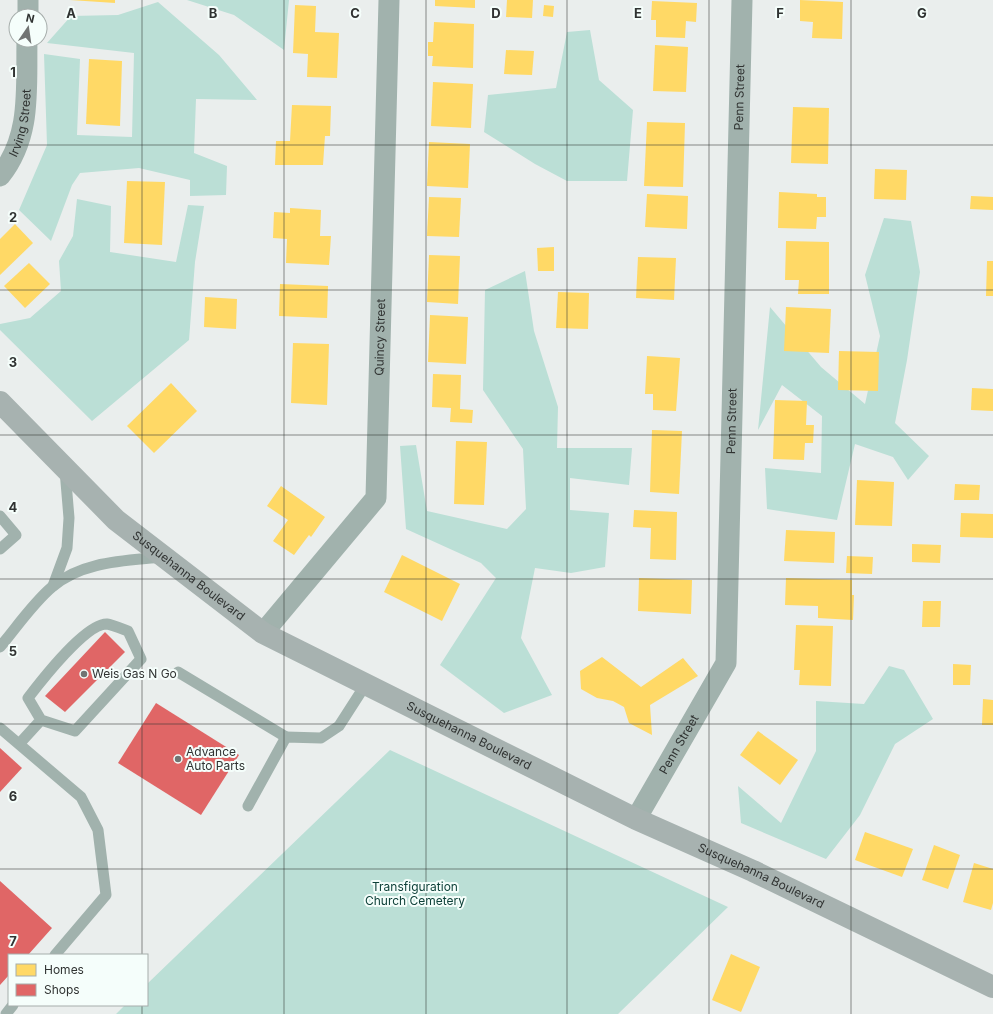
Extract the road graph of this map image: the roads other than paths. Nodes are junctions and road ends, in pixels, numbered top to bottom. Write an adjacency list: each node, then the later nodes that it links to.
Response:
1 (389, 0): 11 (street, Quincy Street)
2 (742, 0): 20 (street, Penn Street)
3 (28, 48): 4 (street, Irving Street)
4 (0, 176)
5 (0, 402): 6 (highway, Susquehanna Boulevard)
6 (65, 469): 9 (highway, Susquehanna Boulevard); 10 (lane)
7 (0, 516): 8 (lane)
8 (0, 549)
9 (164, 556): 10 (lane); 11 (highway, Susquehanna Boulevard)
10 (52, 586): 12 (lane)
11 (263, 633): 14 (highway, Susquehanna Boulevard)
12 (0, 647)
13 (178, 672): 17 (lane)
14 (366, 684): 17 (lane); 20 (highway, Susquehanna Boulevard)
15 (41, 720): 15 (lane); 18 (lane)
16 (0, 728): 18 (lane)
17 (286, 737): 19 (lane)
18 (20, 743): 21 (lane)
19 (248, 806)
20 (636, 819): 22 (highway, Susquehanna Boulevard)
21 (56, 954)
22 (993, 987)
23 (12, 1006): 24 (lane)
24 (6, 1014)

